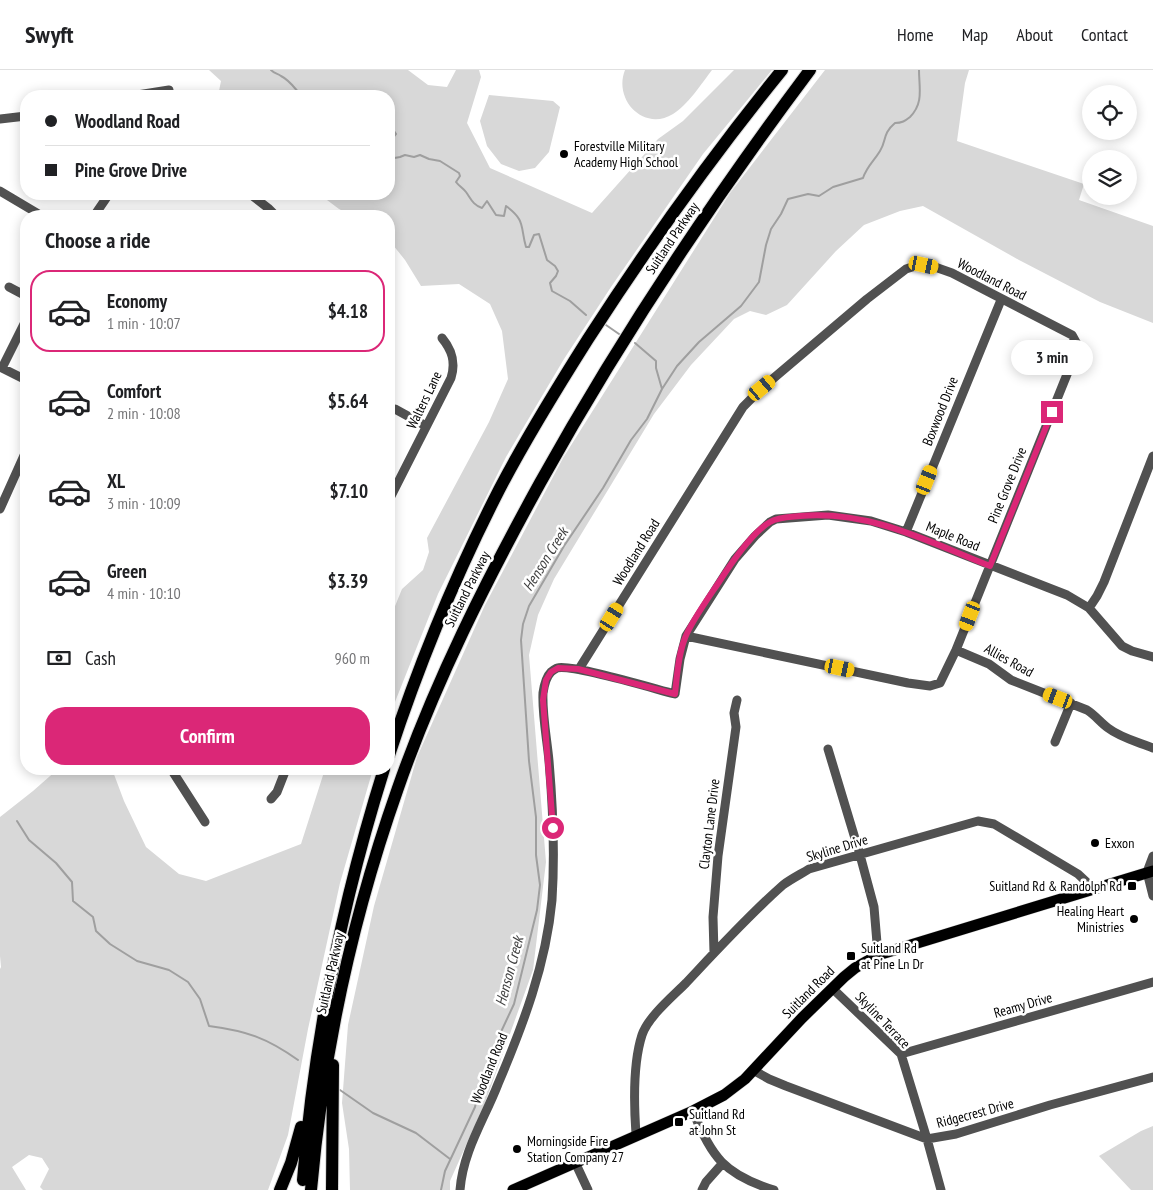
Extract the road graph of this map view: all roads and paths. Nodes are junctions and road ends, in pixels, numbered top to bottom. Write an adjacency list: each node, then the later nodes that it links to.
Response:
1 (782, 70): 32 (highway, Suitland Parkway)
2 (810, 70): 50 (highway, Suitland Parkway)
3 (20, 117): 4 (street)
4 (0, 119)
5 (0, 191): 7 (street)
6 (258, 200): 8 (street)
7 (32, 210)
8 (270, 210)
9 (9, 287): 10 (street)
10 (20, 293)
11 (1001, 300): 16 (street, Woodland Road); 23 (street, Boxwood Drive); 29 (street, Woodland Road)
12 (20, 331): 14 (street)
13 (442, 338): 18 (street, Walters Lane)
14 (1, 367): 15 (street)
15 (20, 377)
16 (1061, 389): 24 (street, Pine Grove Drive)
17 (395, 409): 18 (street)
18 (426, 426): 21 (street, Walters Lane)
19 (1153, 456): 25 (street)
20 (20, 465): 22 (street)
21 (395, 480)
22 (0, 510)
23 (906, 532): 24 (street, Maple Road); 26 (street, Maple Road)
24 (990, 566): 25 (street, Maple Road); 27 (street, Pine Grove Drive)
25 (1089, 608): 28 (street, Maple Road)
26 (686, 636): 27 (street, Pine Grove Drive); 29 (street, Maple Road)
27 (956, 650): 31 (street, Allies Road)
28 (1153, 657)
29 (578, 669): 64 (street, Woodland Road)
30 (737, 700): 46 (street, Clayton Lane Drive)
31 (1071, 703): 33 (street); 34 (street, Allies Road)
32 (395, 738)
33 (1056, 742)
34 (1153, 748)
35 (828, 749): 41 (street)
36 (176, 775): 40 (street)
37 (284, 775): 39 (street)
38 (382, 775): 51 (highway, Suitland Parkway)
39 (271, 799)
40 (205, 822)
41 (860, 854): 44 (street, Skyline Drive); 46 (street, Skyline Drive); 47 (street)
42 (1153, 856): 43 (street)
43 (1150, 872): 44 (main road, Suitland Road); 45 (street)
44 (1094, 888): 47 (main road, Suitland Road)
45 (1153, 896)
46 (714, 954): 56 (street, Skyline Drive)
47 (878, 954): 49 (main road, Suitland Road)
48 (1153, 982): 52 (street, Reamy Drive)
49 (832, 988): 52 (street, Skyline Terrace); 53 (main road, Suitland Road)
50 (340, 991): 62 (highway, Suitland Parkway); 63 (highway)
51 (318, 1046): 60 (highway); 61 (highway, Suitland Parkway)
52 (901, 1054): 57 (street, Skyline Terrace)
53 (753, 1070): 55 (main road, Suitland Road); 57 (street, Ridgecrest Drive)
54 (1153, 1077): 57 (street, Ridgecrest Drive)
55 (692, 1111): 56 (main road, Suitland Road); 59 (street)
56 (636, 1134): 58 (main road, Suitland Road)
57 (927, 1139): 69 (street, Skyline Terrace)
58 (575, 1162): 65 (main road, Suitland Road); 66 (street)
59 (722, 1164): 67 (street); 68 (street)
60 (280, 1190)
61 (302, 1190)
62 (311, 1190)
63 (332, 1190)
64 (460, 1190)
65 (513, 1190)
66 (588, 1190)
67 (702, 1190)
68 (774, 1190)
69 (941, 1190)

